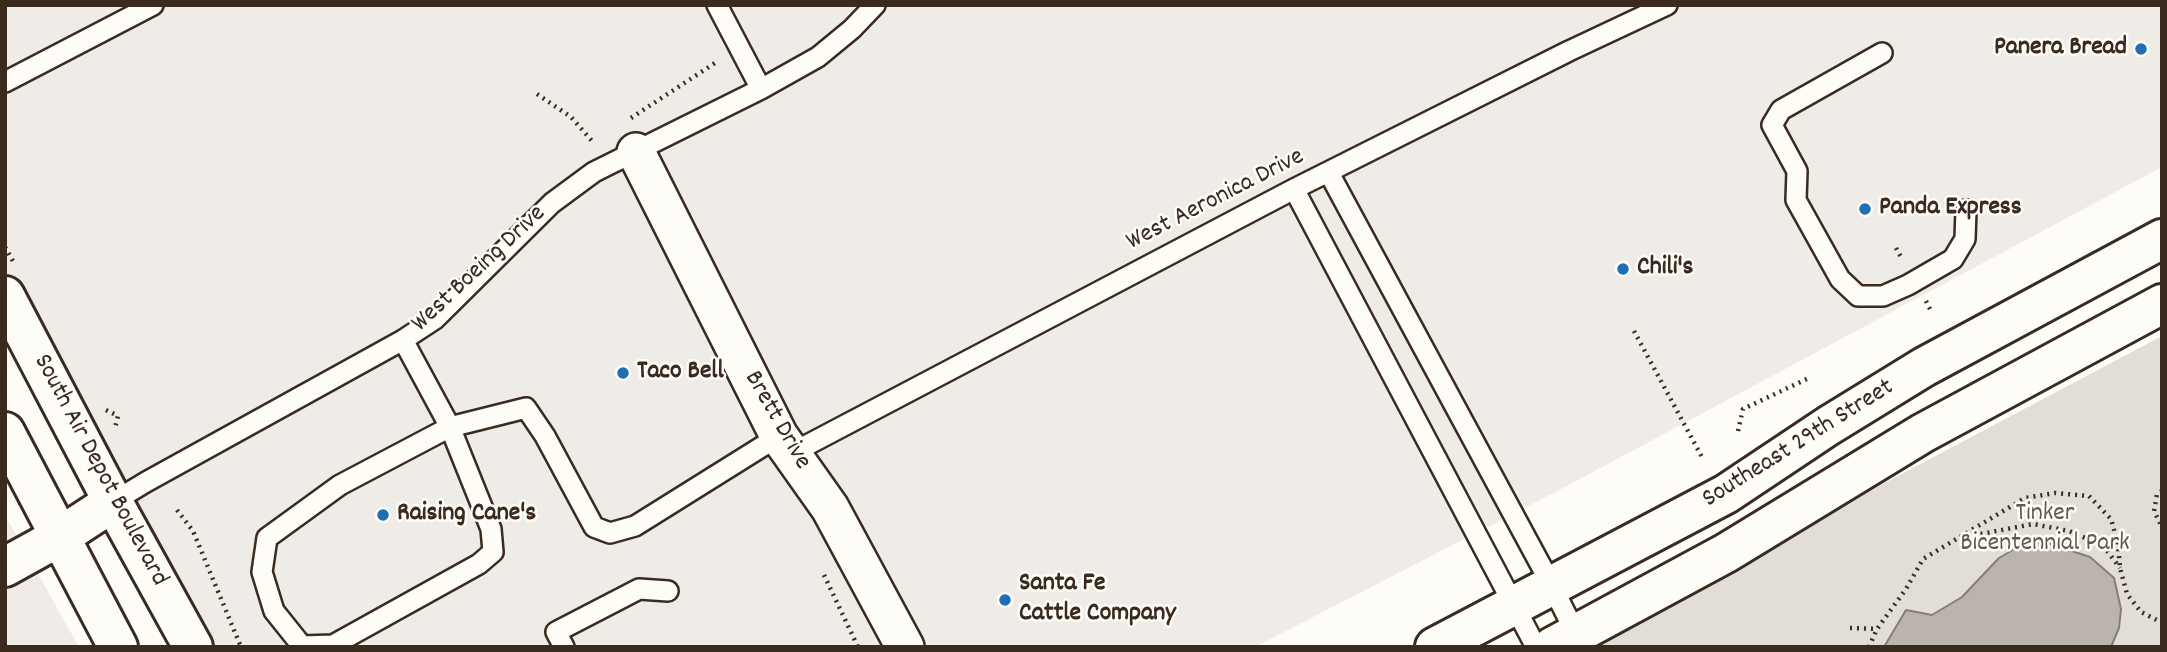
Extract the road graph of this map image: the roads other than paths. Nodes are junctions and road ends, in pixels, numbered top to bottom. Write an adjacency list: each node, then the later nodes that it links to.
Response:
1 (153, 5): 6 (lane)
2 (717, 5): 7 (lane)
3 (875, 5): 7 (lane, West Boeing Drive)
4 (1667, 5): 9 (lane, West Aeronica Drive)
5 (1882, 53): 11 (lane)
6 (5, 82)
7 (761, 89): 8 (lane, West Boeing Drive)
8 (630, 137): 15 (lane, West Boeing Drive); 19 (street, Brett Drive)
9 (1329, 173): 10 (lane, West Aeronica Drive); 23 (lane)
10 (1294, 189): 19 (lane, West Aeronica Drive); 25 (lane)
11 (1966, 210)
12 (2162, 239): 23 (main road, Southeast 29th Street)
13 (5, 296): 20 (main road, South Air Depot Boulevard)
14 (2162, 304): 26 (main road, Southeast 29th Street)
15 (403, 340): 17 (lane); 20 (lane, West Boeing Drive)
16 (5, 350): 20 (main road)
17 (450, 427): 17 (lane); 19 (lane, West Aeronica Drive)
18 (5, 432): 21 (main road)
19 (786, 444): 30 (street, Brett Drive)
20 (103, 508): 21 (main road, West Boeing Drive); 28 (main road, South Air Depot Boulevard)
21 (61, 536): 22 (main road, West Boeing Drive); 27 (main road)
22 (5, 567)
23 (1552, 586): 25 (main road, Southeast 29th Street); 26 (lane)
24 (667, 591): 29 (lane)
25 (1514, 605): 31 (main road, Southeast 29th Street); 32 (lane)
26 (1564, 640)
27 (118, 647)
28 (193, 647)
29 (564, 647)
30 (905, 647)
31 (1435, 647)
32 (1536, 647)

